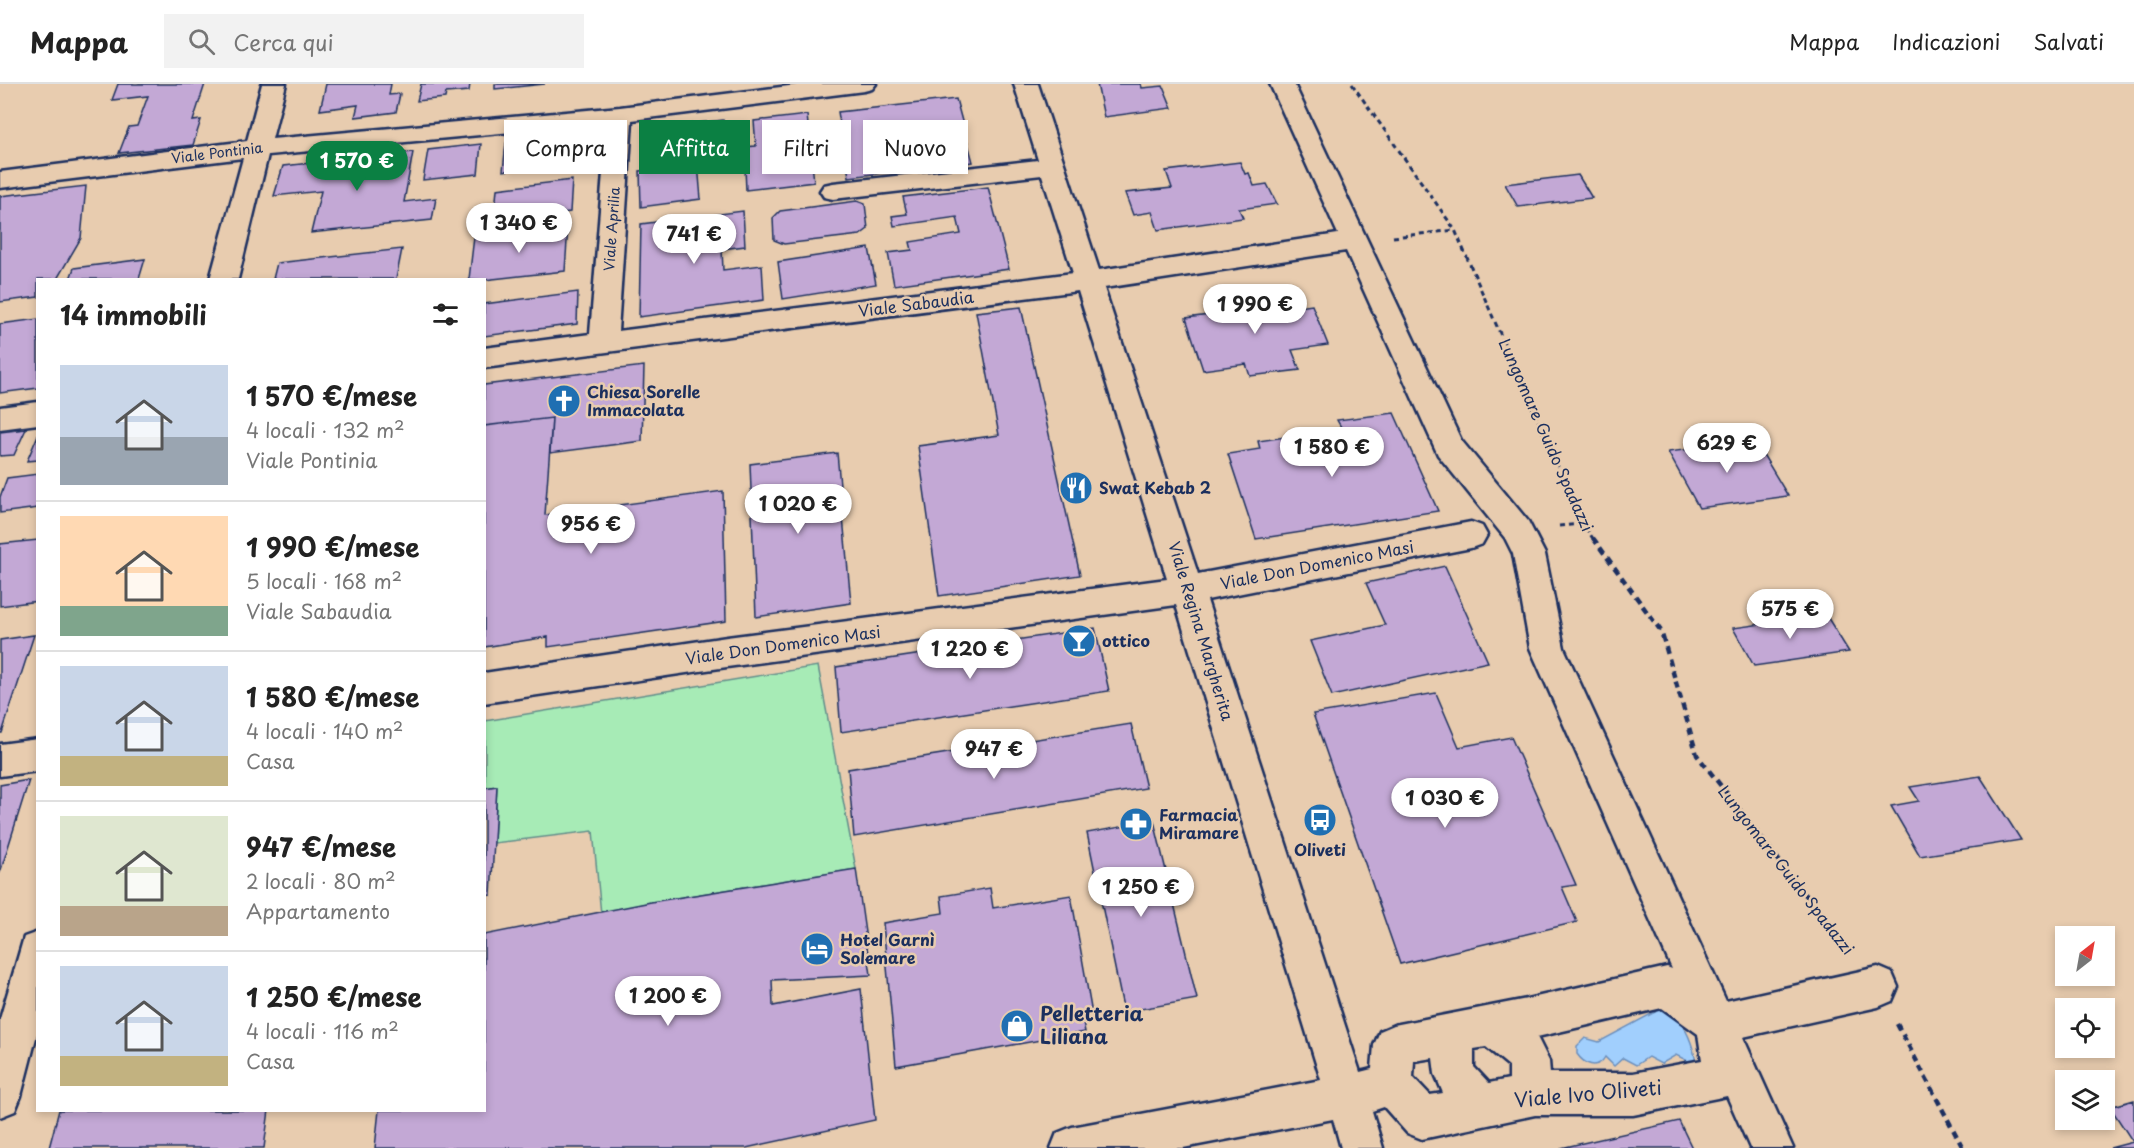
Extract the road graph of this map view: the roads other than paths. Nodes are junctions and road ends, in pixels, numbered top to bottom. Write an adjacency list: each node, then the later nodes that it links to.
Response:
1 (274, 84): 6 (street)
2 (864, 84): 5 (street, Viale Pontinia)
3 (1026, 84): 7 (street, Viale Regina Margherita)
4 (1282, 84): 10 (street)
5 (620, 114): 6 (street, Viale Pontinia); 13 (street, Viale Aprilia)
6 (258, 148): 8 (street, Viale Pontinia); 11 (street)
7 (1053, 166): 9 (street); 12 (street, Viale Regina Margherita)
8 (0, 180)
9 (833, 191)
10 (1351, 242): 12 (street, Viale Sabaudia); 24 (street)
11 (224, 278)
12 (1090, 281): 13 (street, Viale Sabaudia); 18 (street, Viale Regina Margherita)
13 (603, 344): 14 (street, Viale Sabaudia)
14 (486, 358)
15 (36, 413): 16 (street)
16 (0, 418)
17 (1471, 535): 18 (street, Viale Don Domenico Masi)
18 (1188, 590): 19 (street, Viale Don Domenico Masi); 28 (street, Viale Regina Margherita)
19 (486, 688)
20 (36, 754): 21 (street)
21 (0, 760)
22 (36, 959): 27 (street)
23 (1878, 987): 24 (street)
24 (1717, 1023): 25 (street); 29 (street, Viale Ivo Oliveti); 33 (street)
25 (1474, 1030): 26 (street); 29 (street); 30 (street)
26 (1392, 1085): 28 (street); 30 (street, Viale Ivo Oliveti)
27 (0, 1096)
28 (1347, 1096): 31 (street); 32 (street, Viale Regina Margherita)
29 (1527, 1096): 30 (street, Viale Ivo Oliveti)
30 (1484, 1106)
31 (1072, 1148)
32 (1362, 1148)
33 (1772, 1148)

